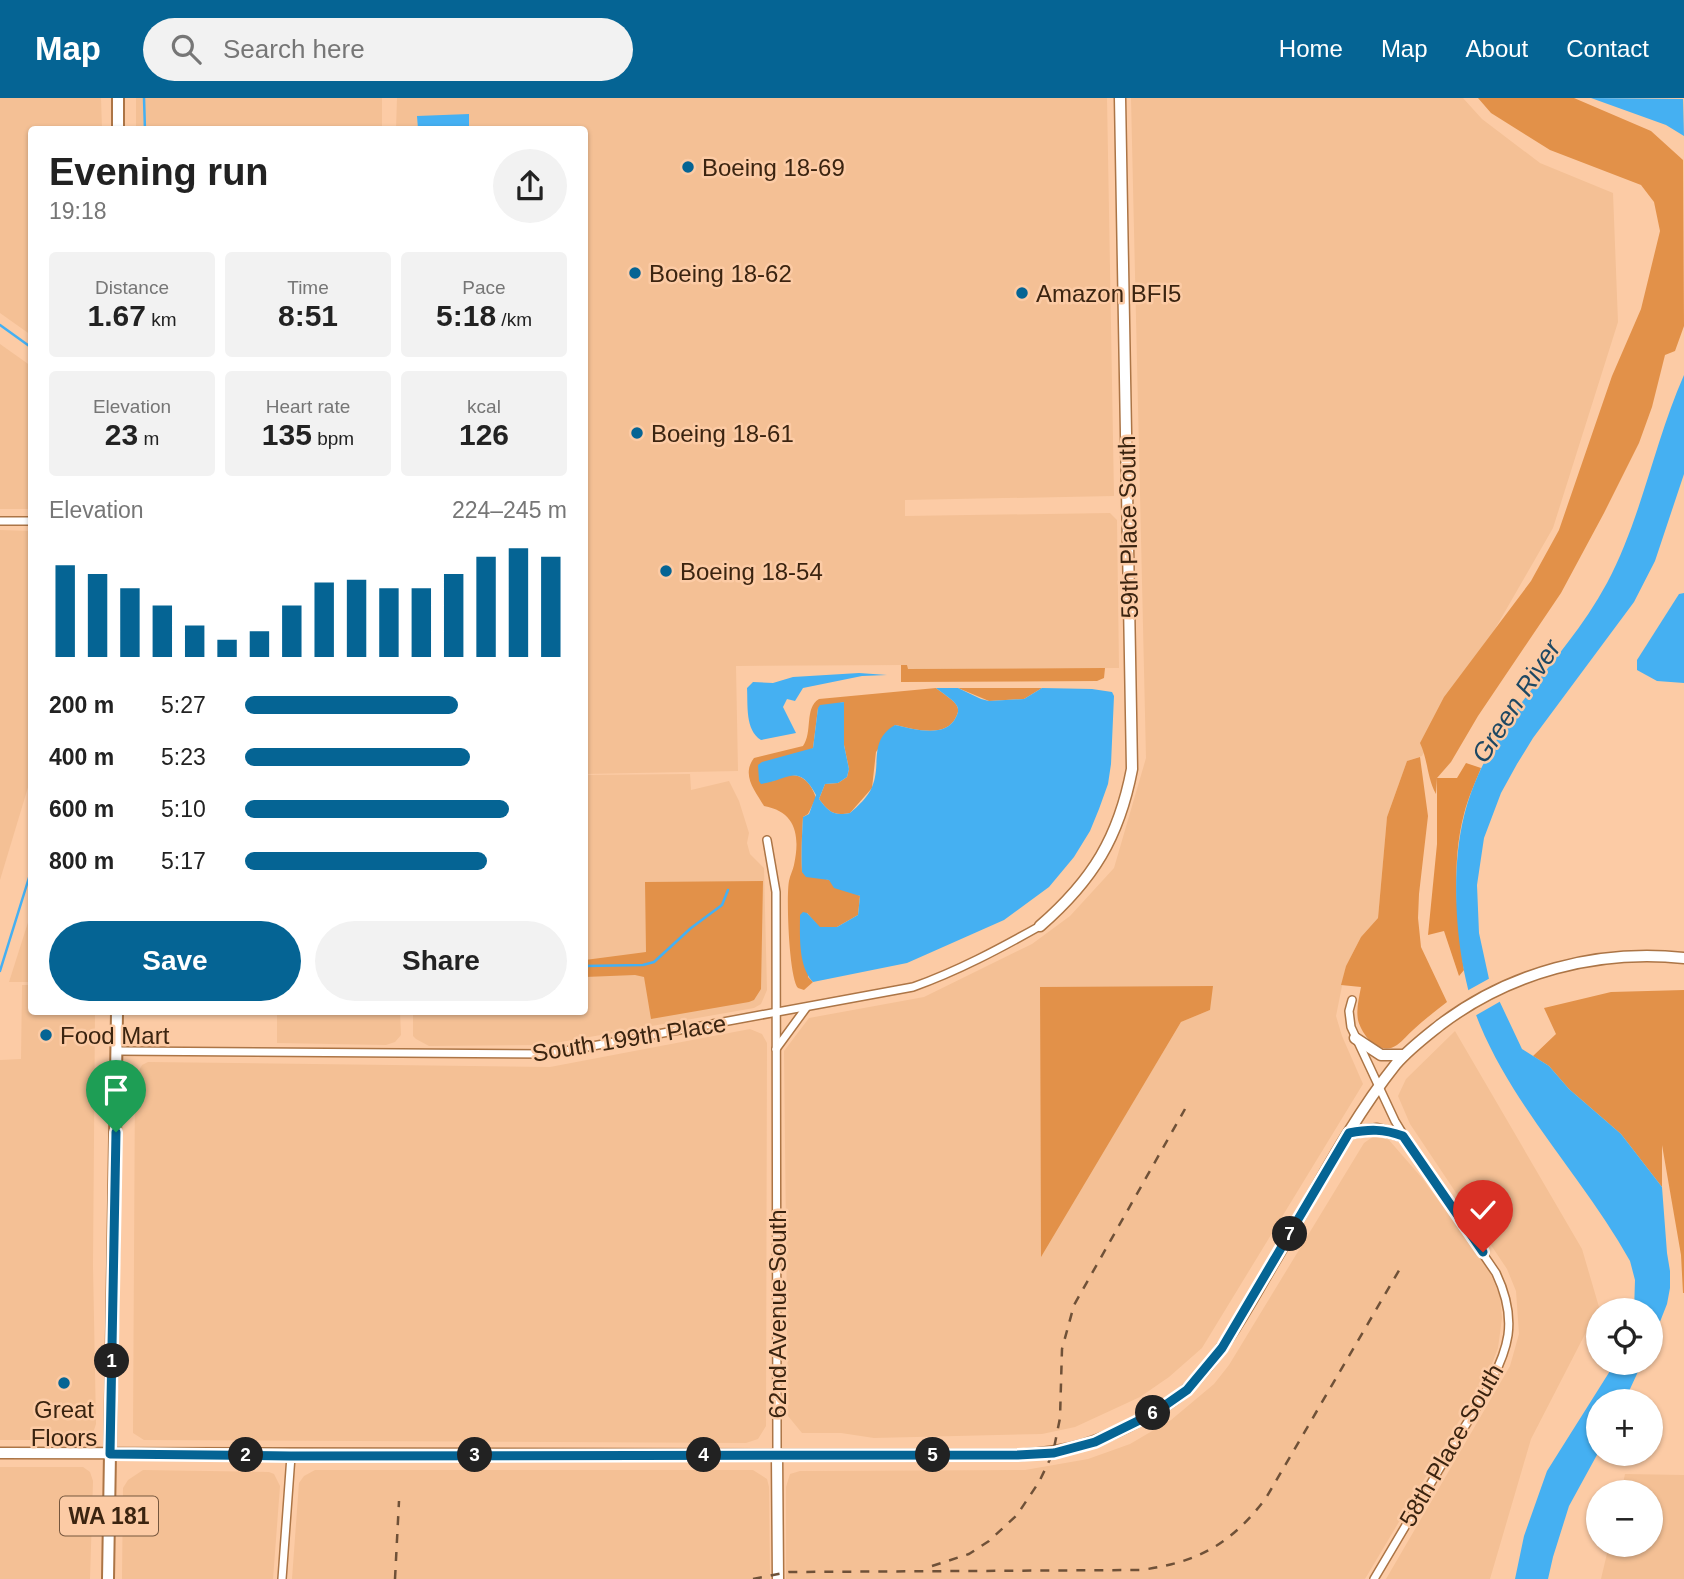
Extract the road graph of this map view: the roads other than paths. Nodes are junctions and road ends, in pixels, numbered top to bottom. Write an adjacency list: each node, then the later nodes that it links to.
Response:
1 (118, 98): 3 (main road)
2 (1120, 98): 7 (main road, 59th Place South)
3 (118, 126)
4 (0, 521): 5 (street)
5 (28, 521)
6 (767, 839): 11 (street, 62nd Avenue South)
7 (1040, 926): 10 (street, South 199th Place)
8 (1684, 958): 16 (main road)
9 (1352, 1000): 13 (street, 58th Place South)
10 (806, 1008): 11 (street, South 199th Place); 14 (street)
11 (775, 1013): 14 (street, 62nd Avenue South); 15 (street, South 199th Place)
12 (117, 1015): 15 (main road, WA 181)
13 (1355, 1038): 16 (main road); 17 (street, 58th Place South)
14 (776, 1050): 22 (street, 62nd Avenue South)
15 (117, 1051): 21 (main road, WA 181)
16 (1405, 1055): 17 (main road)
17 (1378, 1088): 18 (main road); 19 (street, 58th Place South)
18 (1349, 1133): 19 (main road); 22 (main road)
19 (1403, 1136): 27 (street, 58th Place South)
20 (0, 1453): 21 (main road)
21 (110, 1454): 23 (main road); 24 (main road, WA 181)
22 (777, 1455): 23 (main road); 26 (main road, 62nd Avenue South)
23 (291, 1456): 25 (street)
24 (108, 1579)
25 (282, 1579)
26 (778, 1579)
27 (1374, 1579)

